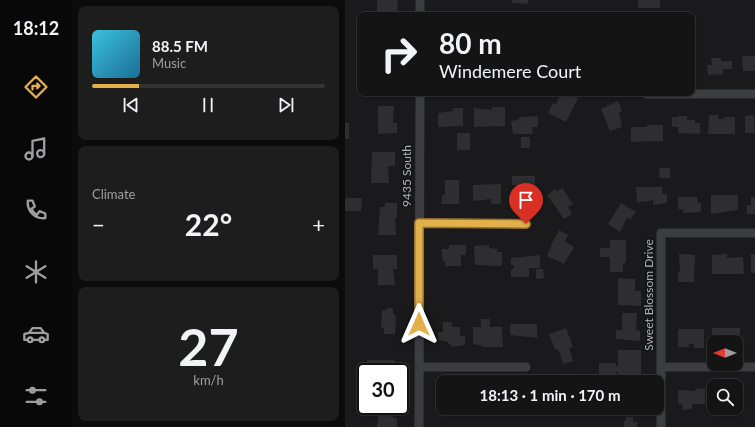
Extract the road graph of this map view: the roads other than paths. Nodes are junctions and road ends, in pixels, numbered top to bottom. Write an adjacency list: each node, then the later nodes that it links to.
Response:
1 (420, 0): 2 (street)
2 (420, 12)
3 (695, 94): 4 (street)
4 (755, 94)
5 (420, 96): 6 (street, 9435 South)
6 (419, 223): 7 (street); 9 (street, 9435 South)
7 (526, 224)
8 (755, 233): 11 (street, Sweet Blossom Drive)
9 (419, 367): 10 (street); 13 (street, 9435 South)
10 (525, 367)
11 (661, 367): 12 (street); 14 (street, Sweet Blossom Drive)
12 (755, 367)
13 (419, 427)
14 (661, 427)

